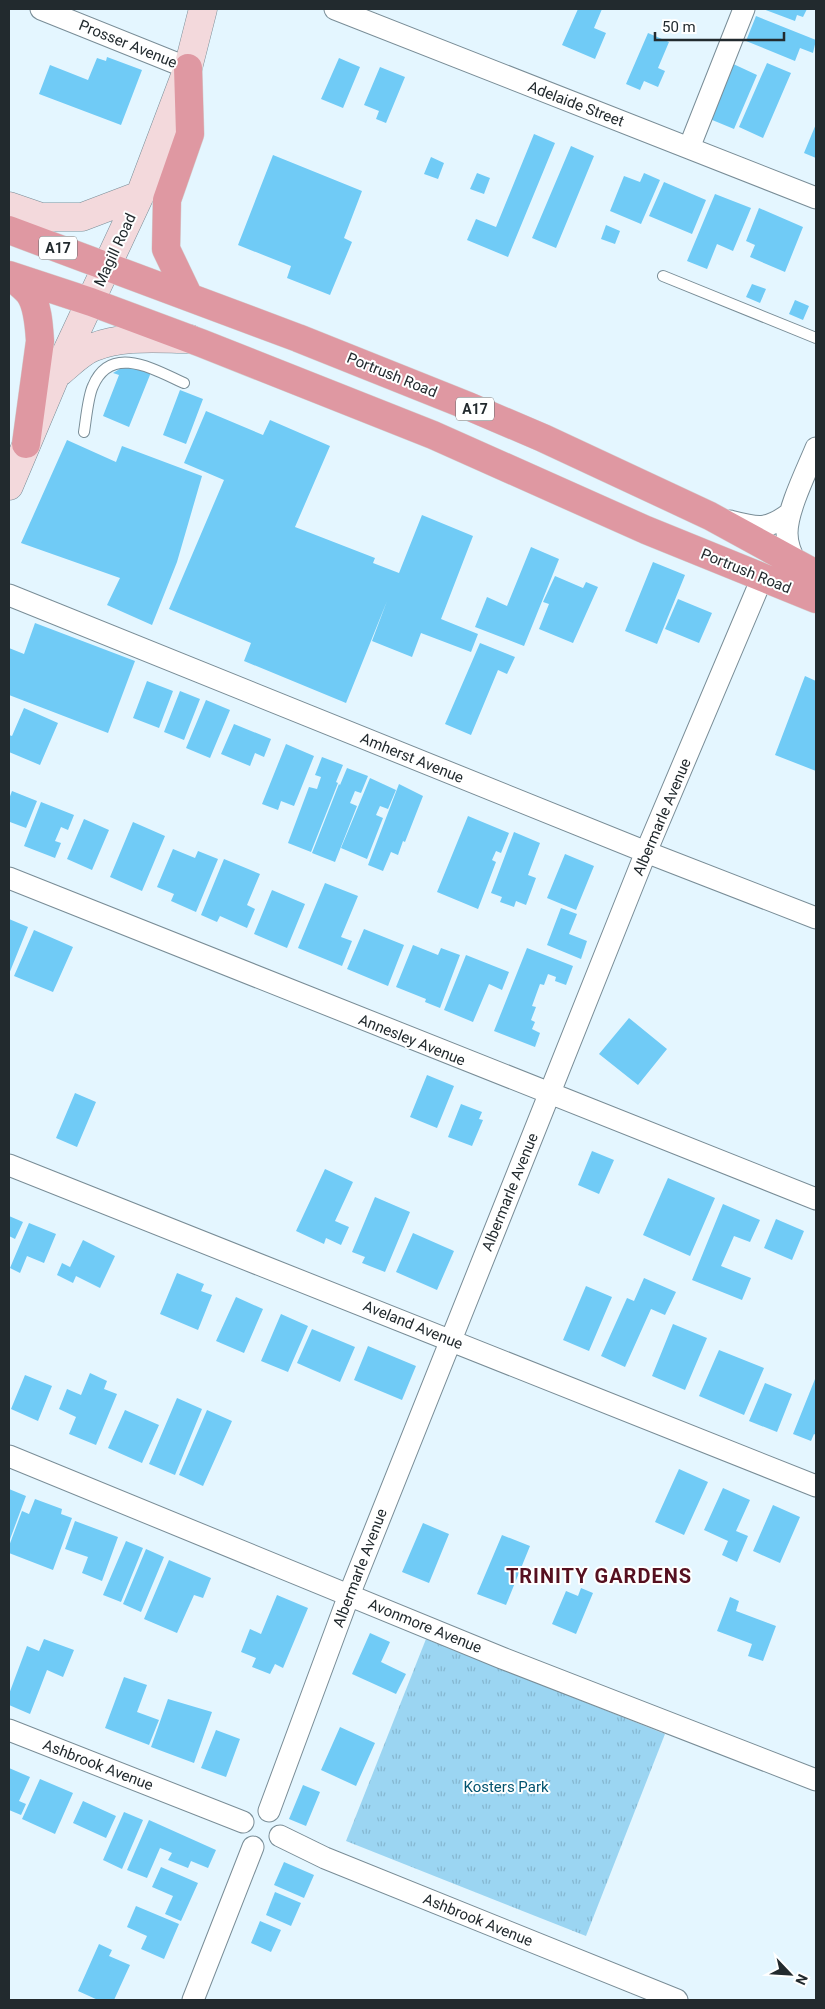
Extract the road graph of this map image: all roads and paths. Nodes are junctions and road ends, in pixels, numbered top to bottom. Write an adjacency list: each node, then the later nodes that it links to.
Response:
1 (41, 9): 5 (street, Prosser Avenue)
2 (203, 9): 5 (main road, Magill Road)
3 (335, 9): 6 (street, Adelaide Street)
4 (744, 9): 6 (street)
5 (188, 68): 7 (main road, Magill Road); 14 (highway)
6 (690, 148): 8 (street, Adelaide Street)
7 (140, 195): 9 (main road); 11 (main road, Magill Road)
8 (816, 198)
9 (9, 206)
10 (9, 230): 11 (highway, Portrush Road / A17)
11 (107, 266): 14 (highway, Portrush Road / A17); 15 (main road, Magill Road)
12 (9, 275): 15 (highway, Portrush Road); 21 (highway)
13 (663, 276): 16 (lane)
14 (189, 297): 24 (highway, Portrush Road / A17)
15 (91, 302): 17 (highway, Portrush Road); 18 (main road, Magill Road)
16 (816, 338)
17 (190, 339): 18 (main road); 28 (highway, Portrush Road)
18 (55, 377): 21 (main road, Magill Road)
19 (184, 383): 20 (lane)
20 (84, 432)
21 (26, 444): 23 (main road, Magill Road)
22 (816, 448): 25 (street)
23 (9, 486)
24 (647, 487): 26 (highway, Portrush Road / A17); 28 (highway)
25 (790, 513): 26 (street); 27 (street)
26 (710, 516): 27 (highway, Portrush Road / A17)
27 (810, 571): 28 (highway)
28 (762, 578): 30 (highway, Portrush Road); 31 (street, Albermarle Avenue)
29 (9, 595): 31 (street, Amherst Avenue)
30 (816, 599)
31 (646, 852): 33 (street, Amherst Avenue); 34 (street, Albermarle Avenue)
32 (9, 878): 34 (street, Annesley Avenue)
33 (816, 918)
34 (549, 1094): 36 (street, Annesley Avenue); 37 (street, Albermarle Avenue)
35 (9, 1165): 37 (street, Aveland Avenue)
36 (816, 1199)
37 (451, 1340): 39 (street, Aveland Avenue); 40 (street, Albermarle Avenue)
38 (9, 1456): 40 (street, Avonmore Avenue)
39 (816, 1486)
40 (349, 1595): 42 (street, Avonmore Avenue); 43 (street, Albermarle Avenue)
41 (9, 1730): 44 (street, Ashbrook Avenue)
42 (816, 1780)
43 (269, 1811): 44 (street); 45 (street)
44 (243, 1822): 46 (street)
45 (280, 1836): 46 (street); 48 (street, Ashbrook Avenue)
46 (253, 1847): 47 (street)
47 (193, 2000)
48 (677, 2000)

